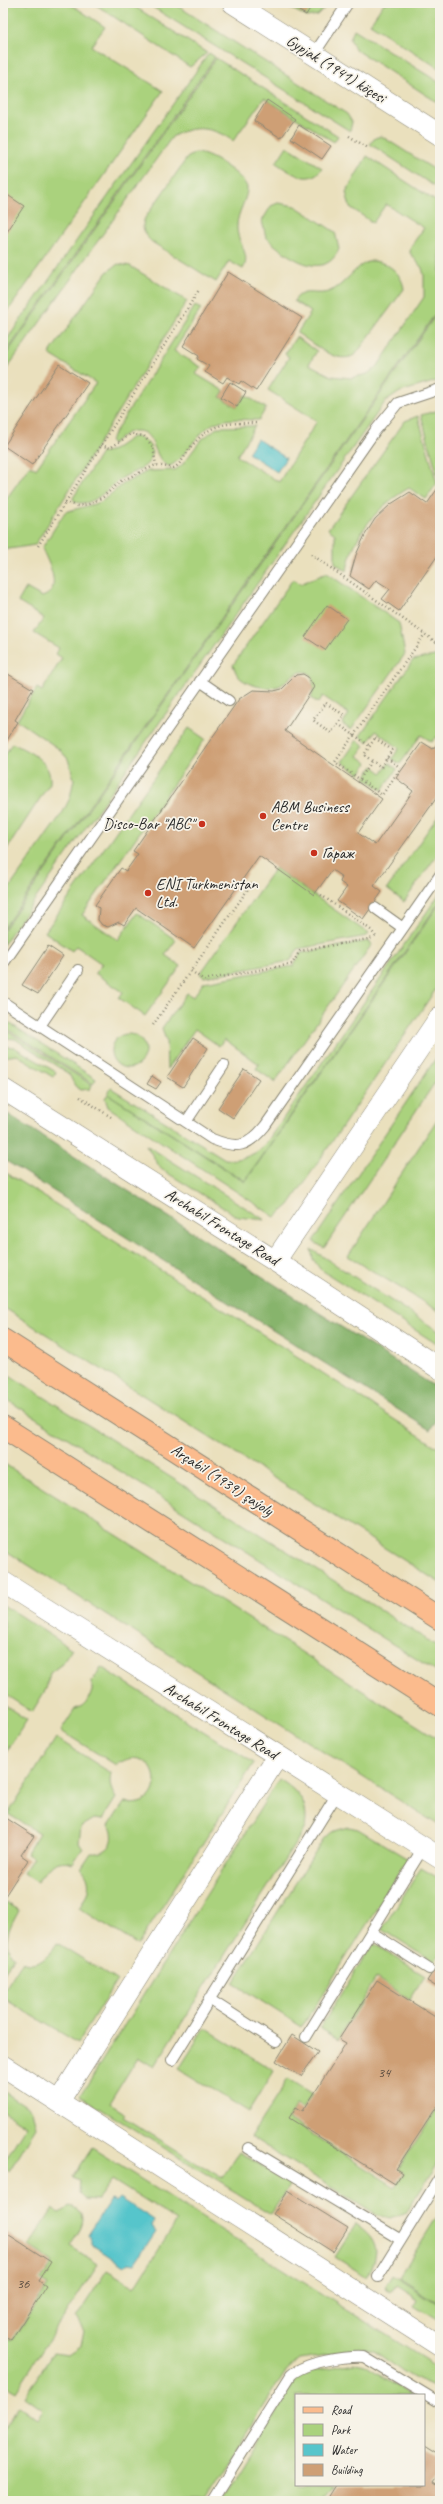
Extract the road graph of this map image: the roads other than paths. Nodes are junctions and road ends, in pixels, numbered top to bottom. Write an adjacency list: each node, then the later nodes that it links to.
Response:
1 (233, 3): 3 (street, Gypjak (1941) köçesi)
2 (348, 3): 3 (lane)
3 (314, 54): 4 (street, Gypjak (1941) köçesi)
4 (440, 135)
5 (440, 389): 6 (lane)
6 (200, 681): 7 (lane); 11 (lane)
7 (229, 701)
8 (440, 875): 10 (lane)
9 (375, 908): 10 (lane)
10 (403, 928): 18 (lane)
11 (3, 964)
12 (78, 970): 15 (lane)
13 (3, 1002): 15 (lane)
14 (440, 1017): 19 (street)
15 (40, 1026): 18 (lane)
16 (224, 1065): 18 (lane)
17 (3, 1089): 19 (street, Archabil Frontage Road)
18 (186, 1122)
19 (275, 1261): 21 (street, Archabil Frontage Road)
20 (3, 1340): 24 (main road, Arçabil (1939) şaýoly)
21 (440, 1369)
22 (3, 1427): 25 (main road)
23 (3, 1582): 26 (street, Archabil Frontage Road)
24 (440, 1620)
25 (440, 1705)
26 (277, 1757): 27 (street, Archabil Frontage Road); 36 (street)
27 (337, 1794): 28 (street, Archabil Frontage Road); 31 (lane)
28 (432, 1853): 29 (lane)
29 (371, 1932): 30 (lane); 32 (lane)
30 (429, 1969)
31 (209, 1999): 33 (lane); 34 (lane)
32 (306, 2038)
33 (276, 2042)
34 (172, 2060)
35 (3, 2066): 36 (street)
36 (59, 2101): 41 (street)
37 (248, 2148): 39 (lane)
38 (440, 2177): 39 (lane)
39 (401, 2240): 40 (lane)
40 (378, 2278)
41 (440, 2346)
42 (425, 2394): 45 (lane)
43 (425, 2394): 44 (lane)
44 (440, 2403)
45 (212, 2501)

